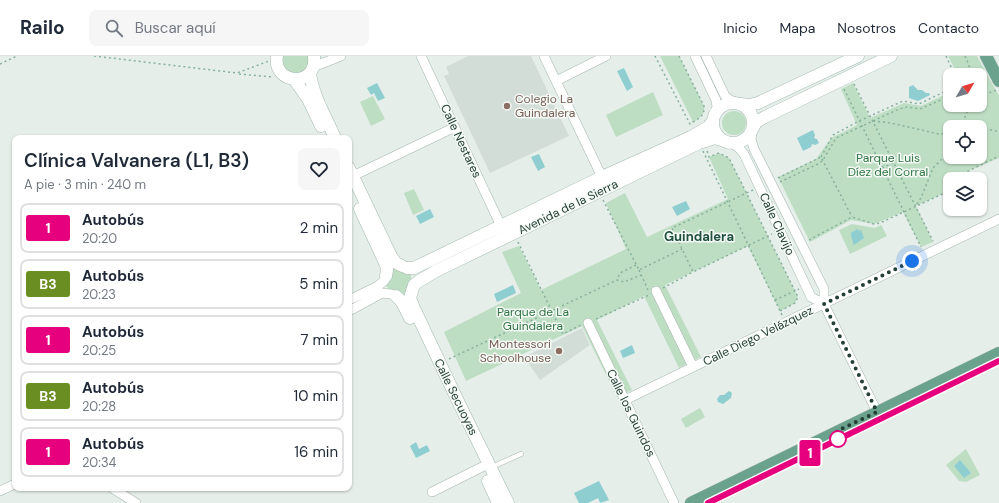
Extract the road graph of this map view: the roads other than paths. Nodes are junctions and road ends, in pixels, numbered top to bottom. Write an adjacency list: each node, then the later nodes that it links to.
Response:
1 (341, 56): 11 (street)
2 (421, 56): 17 (street, Calle Nestares)
3 (544, 56): 13 (street)
4 (606, 56): 13 (street)
5 (695, 56): 16 (street)
6 (706, 56): 15 (street)
7 (858, 56): 15 (main road)
8 (891, 56): 18 (main road)
9 (986, 56): 14 (main road)
10 (277, 58): 12 (main road)
11 (312, 65): 12 (main road); 20 (main road)
12 (291, 79): 19 (main road)
13 (556, 81): 24 (street)
14 (999, 81)
15 (739, 103): 16 (main road); 18 (main road)
16 (714, 117): 21 (main road, Avenida de la Sierra); 22 (main road)
17 (455, 127): 23 (street); 28 (street, Calle Nestares)
18 (752, 130): 22 (main road); 35 (street, Calle Clavijo)
19 (325, 135)
20 (335, 135)
21 (698, 138): 22 (main road, Avenida de la Sierra); 24 (main road, Avenida de la Sierra); 31 (main road, Avenida de la Sierra)
22 (728, 142): 35 (street, Calle Clavijo)
23 (352, 175)
24 (602, 177): 28 (main road, Avenida de la Sierra)
25 (352, 180): 29 (main road)
26 (352, 181): 30 (main road)
27 (999, 219): 35 (street, Calle Diego Velázquez)
28 (501, 226): 29 (main road, Avenida de la Sierra)
29 (404, 267): 30 (main road); 31 (main road)
30 (385, 278): 33 (main road); 34 (street)
31 (413, 287): 33 (main road); 44 (main road, Calle Secuoyas)
32 (656, 291): 40 (street)
33 (394, 295): 36 (street); 44 (main road, Calle Secuoyas)
34 (352, 299)
35 (824, 304): 40 (street, Calle Diego Velázquez); 42 (street, Calle Clavijo)
36 (352, 309)
37 (588, 323): 41 (street, Calle los Guindos)
38 (999, 353): 42 (main road)
39 (999, 361): 49 (main road)
40 (693, 367): 41 (street, Calle Diego Velázquez)
41 (625, 400): 53 (street, Calle los Guindos)
42 (877, 412): 54 (main road)
43 (521, 454): 44 (lane)
44 (486, 468): 48 (street); 51 (main road, Calle Secuoyas); 52 (main road, Calle Secuoyas)
45 (12, 485): 46 (street)
46 (0, 491)
47 (117, 491): 50 (street)
48 (432, 492)
49 (713, 502)
50 (136, 503)
51 (498, 503)
52 (508, 503)
53 (674, 503)
54 (691, 503)

